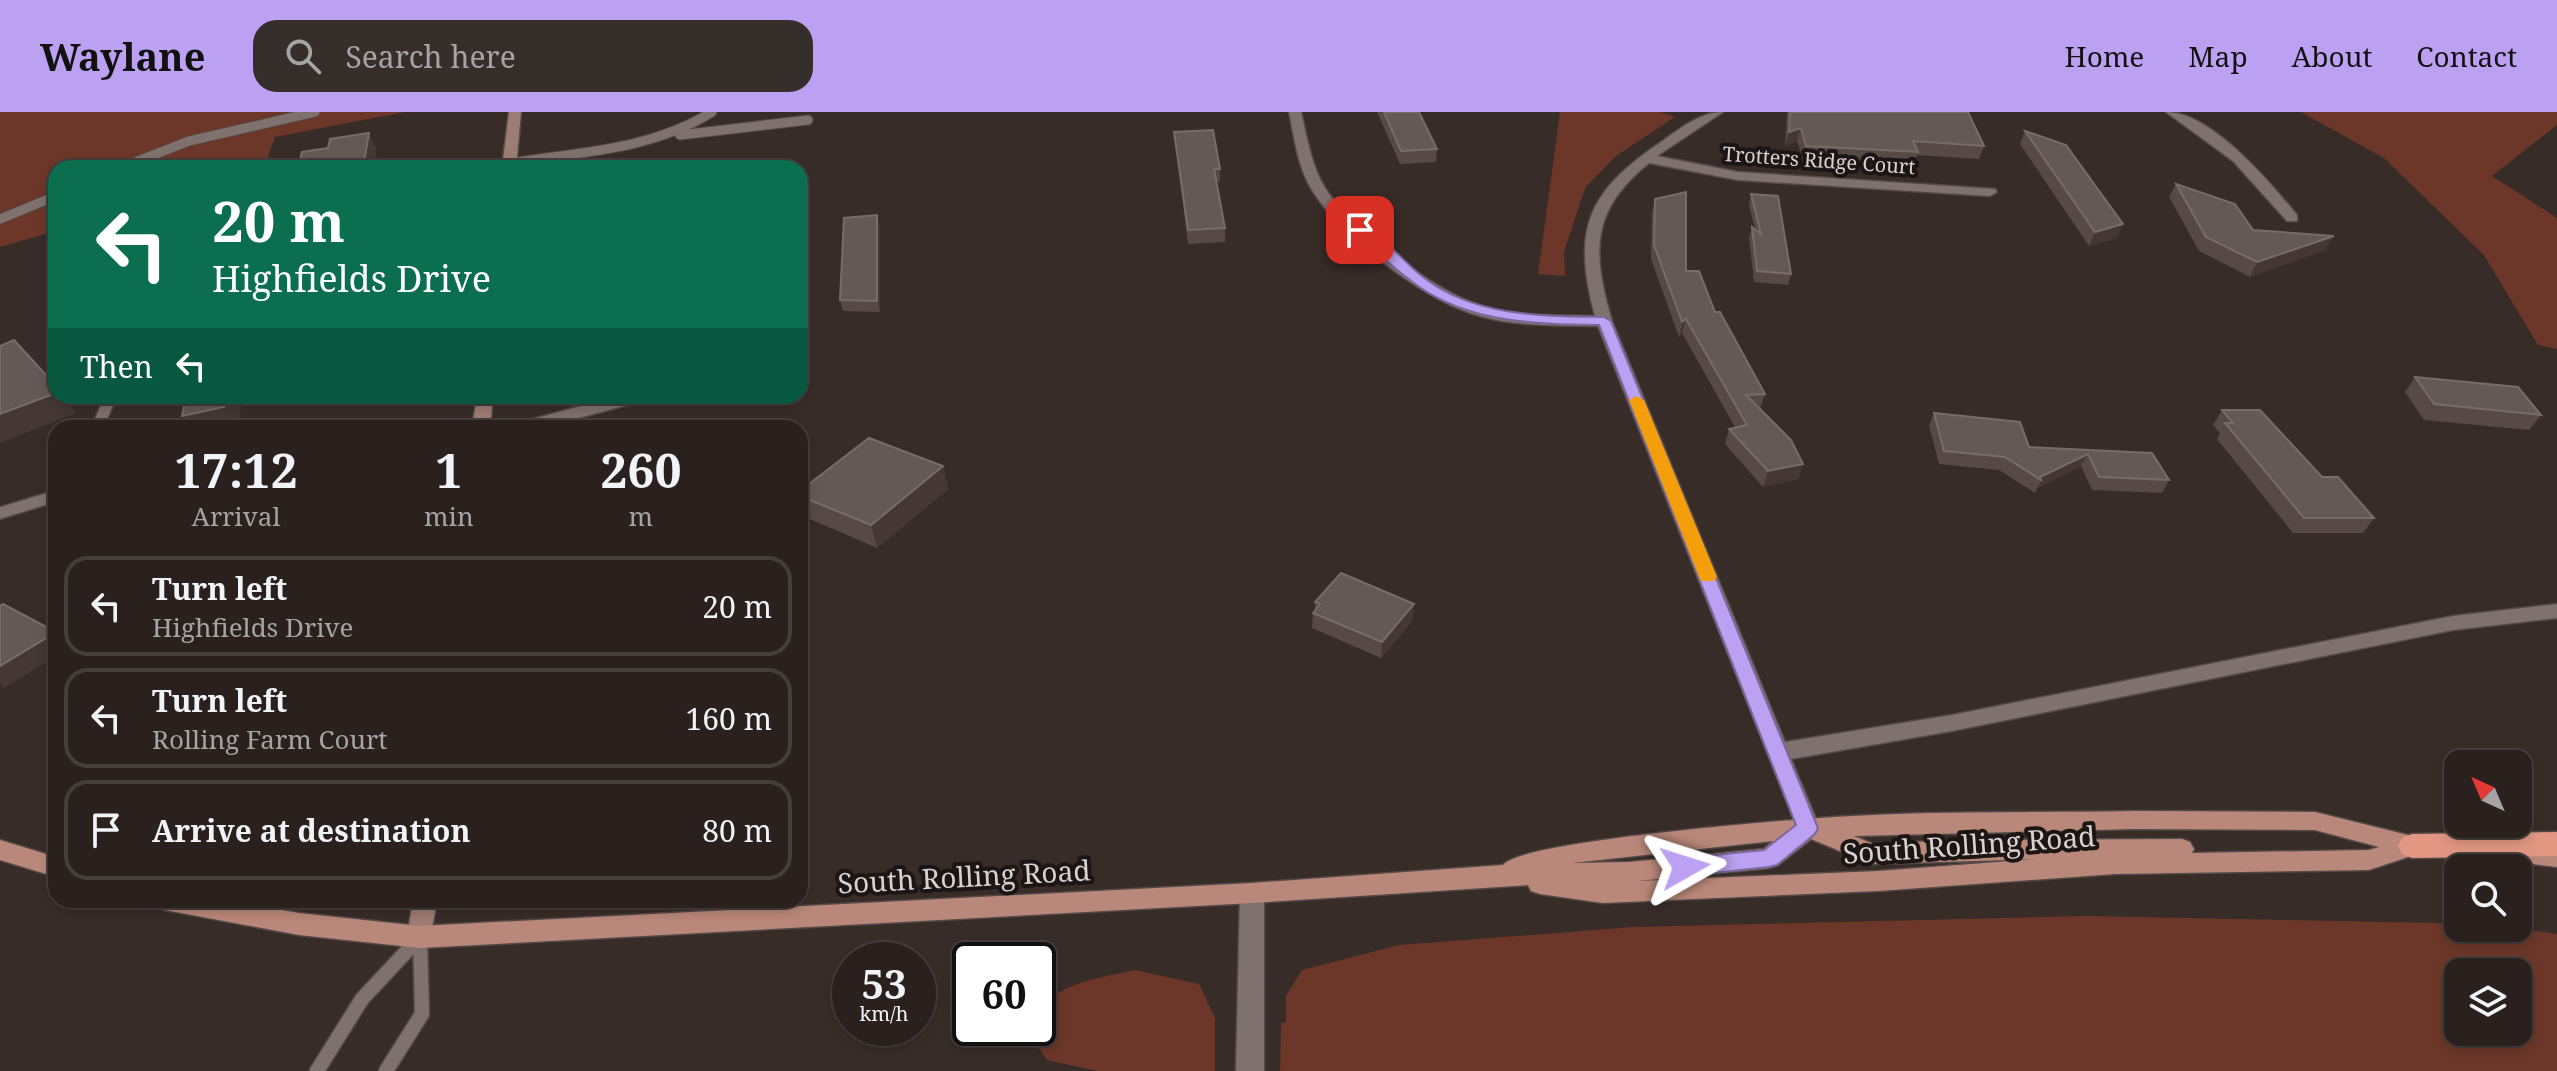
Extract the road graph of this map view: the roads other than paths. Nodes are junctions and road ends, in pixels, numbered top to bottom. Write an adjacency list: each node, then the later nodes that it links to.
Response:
1 (315, 112): 10 (lane)
2 (515, 112): 11 (main road)
3 (712, 112): 8 (lane)
4 (1295, 112): 17 (street)
5 (1717, 112): 9 (street)
6 (2172, 112): 15 (street)
7 (808, 120): 8 (lane)
8 (666, 137): 12 (lane)
9 (1646, 158): 13 (street, Trotters Ridge Court); 17 (street)
10 (140, 160)
11 (511, 160)
12 (542, 160)
13 (1990, 192)
14 (48, 199): 16 (lane)
15 (2292, 218)
16 (0, 219)
17 (1604, 321): 23 (street)
18 (610, 404): 19 (lane)
19 (550, 420)
20 (48, 498): 21 (lane)
21 (0, 513)
22 (2557, 611): 23 (street)
23 (1779, 752): 24 (street)
24 (1808, 828): 26 (main road, South Rolling Road); 30 (main road, South Rolling Road)
25 (2557, 844): 26 (highway)
26 (2412, 846): 28 (main road, South Rolling Road); 30 (main road, South Rolling Road)
27 (0, 850): 29 (main road)
28 (2557, 857)
29 (48, 865)
30 (1482, 876): 31 (main road, South Rolling Road)
31 (1252, 893): 34 (main road, South Rolling Road); 37 (street)
32 (213, 908): 34 (main road, South Rolling Road)
33 (424, 908): 34 (main road)
34 (420, 937): 35 (lane); 36 (lane)
35 (317, 1071)
36 (386, 1071)
37 (1250, 1071)

